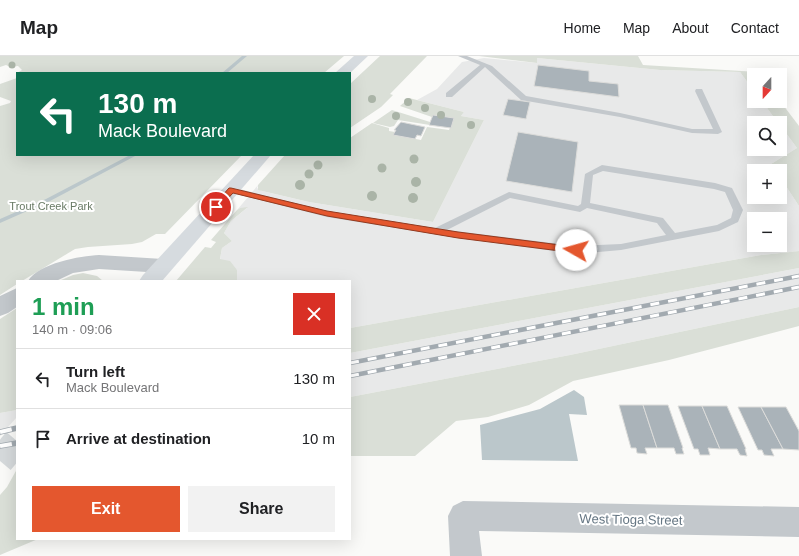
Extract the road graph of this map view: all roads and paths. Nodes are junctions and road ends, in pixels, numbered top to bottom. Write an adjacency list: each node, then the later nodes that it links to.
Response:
1 (362, 56): 4 (main road)
2 (462, 56): 3 (lane)
3 (484, 65): 5 (lane); 6 (lane)
4 (343, 72)
5 (699, 91)
6 (449, 95)
7 (262, 156): 8 (main road)
8 (231, 190): 10 (lane); 12 (main road)
9 (585, 206): 10 (lane); 11 (lane); 11 (lane)
10 (437, 231): 11 (lane)
11 (673, 237)
12 (157, 273): 13 (street)
13 (41, 280)
14 (16, 297): 15 (street)
15 (0, 307)
16 (799, 522): 17 (street, West Tioga Street)
17 (466, 556)

